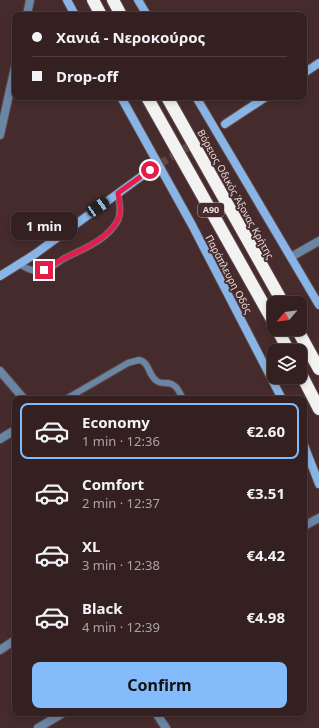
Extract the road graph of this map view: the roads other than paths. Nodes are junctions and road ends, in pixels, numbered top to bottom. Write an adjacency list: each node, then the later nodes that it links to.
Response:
1 (30, 0): 6 (street)
2 (67, 0): 7 (street)
3 (93, 0): 8 (highway)
4 (113, 0): 9 (highway)
5 (138, 0): 10 (street)
6 (28, 12)
7 (73, 12)
8 (99, 12)
9 (119, 12)
10 (145, 12)
11 (319, 63): 12 (street)
12 (307, 71)
13 (12, 81): 20 (street)
14 (123, 100): 37 (street, Παράπλευρη Οδός)
15 (150, 100): 29 (highway, Α90)
16 (169, 100): 27 (highway, Βόρειος Οδικός Άξονας Κρήτης / Α90)
17 (198, 100): 24 (street)
18 (261, 100): 19 (street)
19 (225, 124)
20 (0, 135)
21 (150, 170): 22 (street)
22 (118, 193): 25 (street); 25 (lane)
23 (319, 242): 24 (street)
24 (291, 257): 28 (street)
25 (19, 264): 26 (street)
26 (0, 276)
27 (279, 296)
28 (319, 305)
29 (267, 310)
30 (301, 336): 31 (highway)
31 (319, 369)
32 (0, 371): 34 (street)
33 (306, 384): 38 (highway)
34 (21, 396)
35 (71, 396): 36 (lane)
36 (181, 396)
37 (280, 396)
38 (319, 409)
39 (12, 432): 40 (street)
40 (0, 439)
41 (307, 453): 42 (street)
42 (319, 484)
43 (319, 518): 44 (street)
44 (307, 524)
45 (12, 642): 46 (street)
46 (0, 650)
47 (58, 716): 49 (street)
48 (158, 716): 50 (street)
49 (38, 728)
50 (166, 728)

